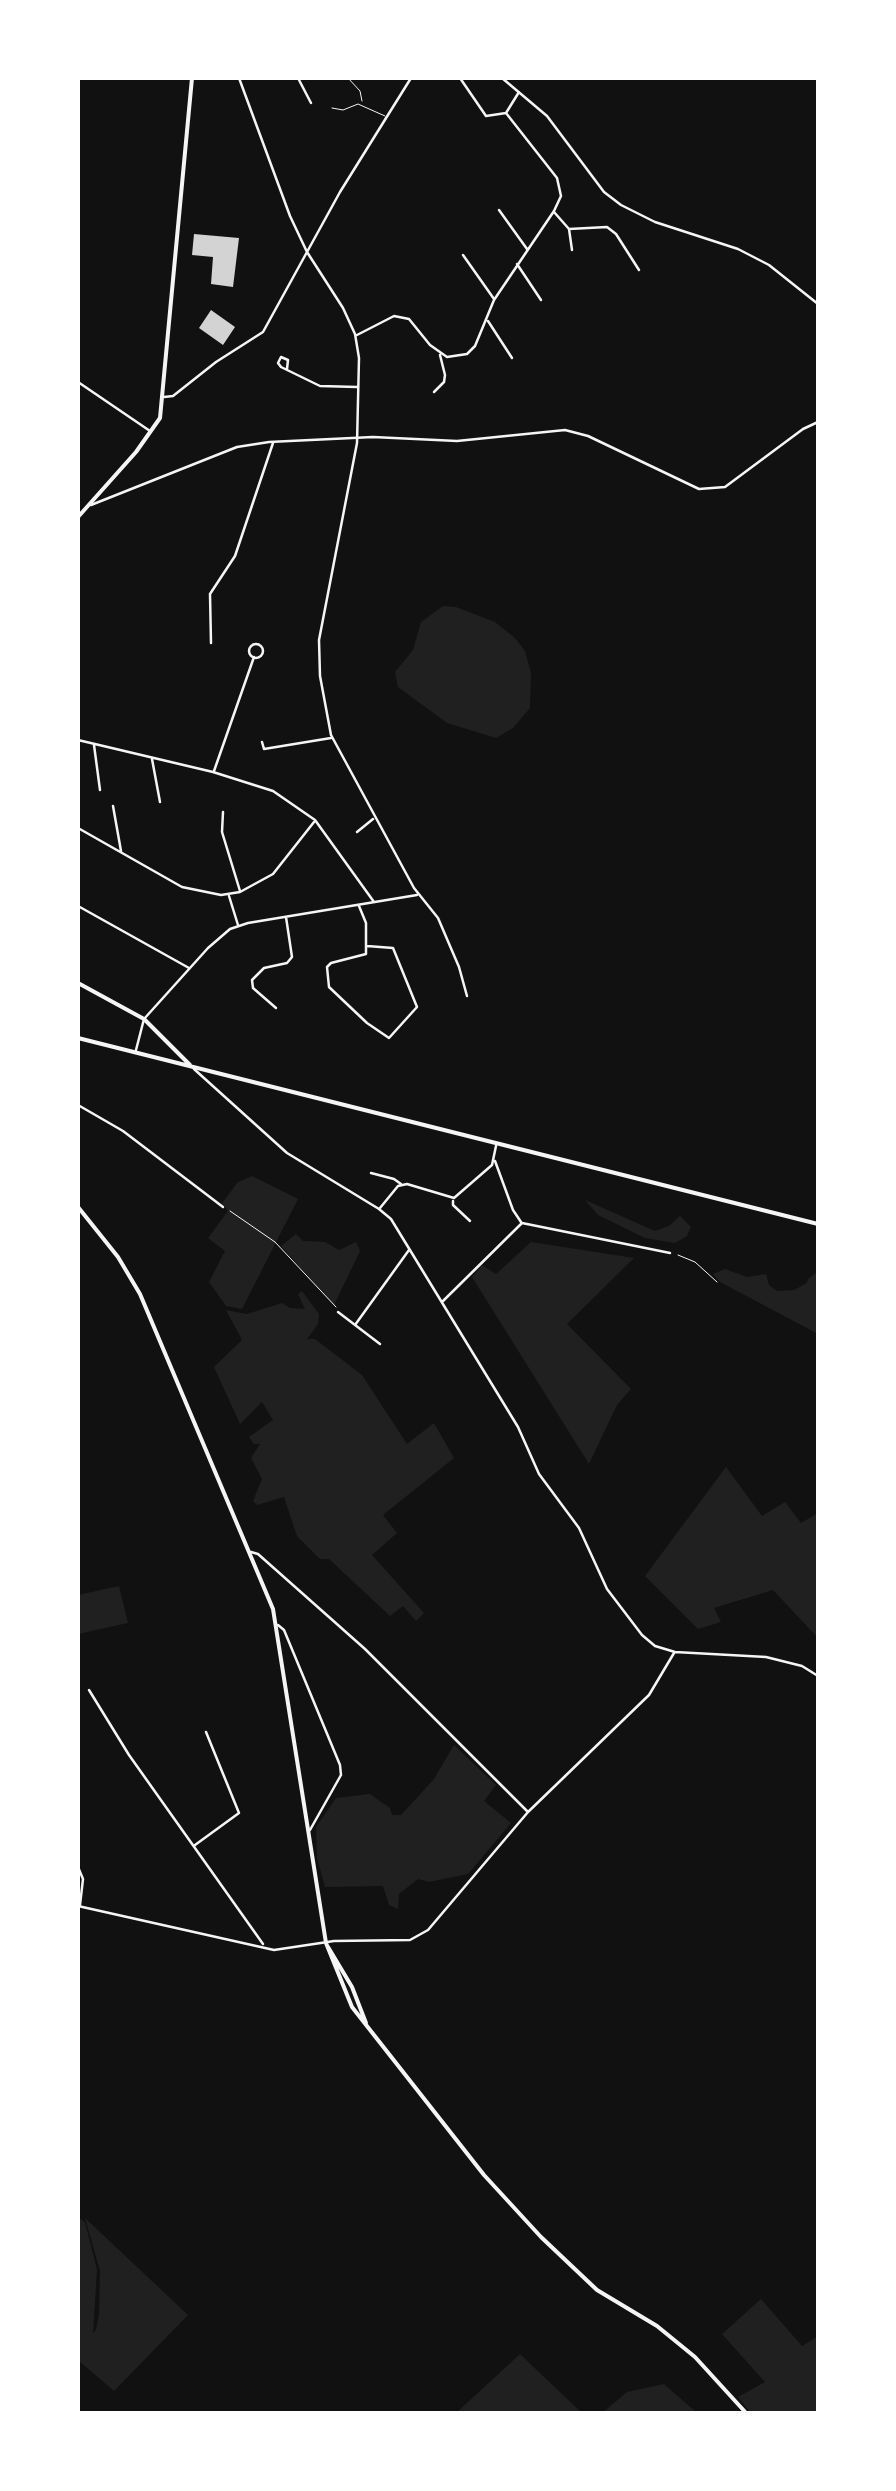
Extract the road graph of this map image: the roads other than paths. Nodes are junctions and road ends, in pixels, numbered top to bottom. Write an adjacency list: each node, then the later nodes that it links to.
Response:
1 (192, 78): 34 (main road)
2 (239, 78): 19 (street)
3 (298, 78): 9 (street)
4 (348, 78): 10 (lane)
5 (411, 78): 13 (street)
6 (460, 78): 12 (street)
7 (502, 78): 8 (street)
8 (519, 92): 12 (street); 25 (street)
9 (312, 104)
10 (362, 104): 11 (lane); 13 (lane)
11 (332, 108)
12 (506, 113): 15 (street)
13 (385, 116): 19 (street)
14 (498, 210): 17 (street)
15 (554, 211): 16 (street); 17 (street)
16 (569, 229): 18 (street); 22 (street)
17 (526, 250): 21 (street)
18 (572, 250)
19 (307, 252): 27 (street); 34 (street)
20 (464, 256): 23 (street)
21 (516, 264): 23 (street); 24 (street)
22 (638, 270)
23 (494, 300): 26 (street)
24 (541, 300)
25 (818, 304)
26 (487, 320): 28 (street); 29 (street)
27 (355, 334): 28 (street); 32 (street)
28 (440, 353): 33 (street)
29 (512, 358)
30 (287, 369): 32 (street)
31 (78, 382): 36 (street)
32 (359, 386): 37 (street)
33 (434, 392)
34 (164, 397): 36 (main road)
35 (818, 422): 37 (street)
36 (152, 432): 39 (main road)
37 (358, 437): 38 (street); 43 (street)
38 (273, 442): 39 (street); 41 (street)
39 (86, 508): 40 (main road)
40 (78, 517)
41 (211, 643)
42 (254, 657): 48 (street)
43 (332, 738): 45 (street); 53 (street)
44 (78, 740): 46 (street)
45 (262, 742)
46 (94, 744): 47 (street); 49 (street)
47 (152, 758): 48 (street); 50 (street)
48 (213, 772): 54 (street)
49 (100, 790)
50 (160, 802)
51 (112, 806): 57 (street)
52 (223, 812): 58 (street)
53 (375, 818): 56 (street); 60 (street)
54 (315, 820): 58 (street); 61 (street)
55 (78, 828): 57 (street)
56 (357, 832)
57 (121, 853): 59 (street)
58 (240, 892): 59 (street)
59 (228, 895): 65 (street)
60 (419, 895): 61 (street); 69 (street)
61 (374, 902): 62 (street)
62 (359, 904): 64 (street); 66 (street)
63 (78, 906): 67 (street)
64 (286, 916): 65 (street); 70 (street)
65 (238, 925): 67 (street)
66 (367, 946): 66 (street)
67 (189, 968): 71 (street)
68 (78, 983): 71 (main road)
69 (467, 996)
70 (276, 1008)
71 (144, 1019): 73 (street); 74 (main road)
72 (78, 1038): 73 (main road)
73 (136, 1052): 74 (main road)
74 (190, 1064): 76 (main road); 83 (street)
75 (78, 1105): 82 (street)
76 (497, 1142): 77 (street); 86 (main road)
77 (495, 1160): 80 (street); 85 (street)
78 (371, 1172): 79 (street)
79 (402, 1185): 80 (street); 83 (street)
80 (454, 1198): 84 (street)
81 (78, 1207): 93 (main road)
82 (223, 1207)
83 (379, 1209): 87 (street)
84 (470, 1221)
85 (522, 1224): 88 (street); 89 (street)
86 (818, 1224)
87 (410, 1249): 89 (street); 91 (street)
88 (670, 1253)
89 (442, 1302): 97 (street)
90 (338, 1312): 91 (street)
91 (355, 1325): 92 (street)
92 (380, 1344)
93 (249, 1552): 94 (main road); 103 (street)
94 (276, 1622): 95 (main road); 96 (street)
95 (280, 1644): 96 (street); 98 (main road)
96 (290, 1644): 99 (street)
97 (674, 1652): 100 (street); 103 (street)
98 (282, 1653): 99 (street); 104 (main road)
99 (295, 1656): 105 (street)
100 (818, 1676)
101 (88, 1690): 107 (street)
102 (206, 1732): 107 (street)
103 (528, 1812): 110 (street)
104 (306, 1818): 105 (street); 106 (main road)
105 (316, 1820): 106 (street)
106 (309, 1831): 110 (main road)
107 (195, 1846): 111 (street)
108 (78, 1867): 109 (street)
109 (78, 1907): 111 (street)
110 (326, 1943): 111 (street); 112 (main road)
111 (264, 1946)
112 (337, 1968): 113 (main road); 114 (main road)
113 (358, 2004): 114 (main road); 115 (main road)
114 (352, 2007): 115 (main road)
115 (370, 2032): 116 (main road)
116 (747, 2414)

